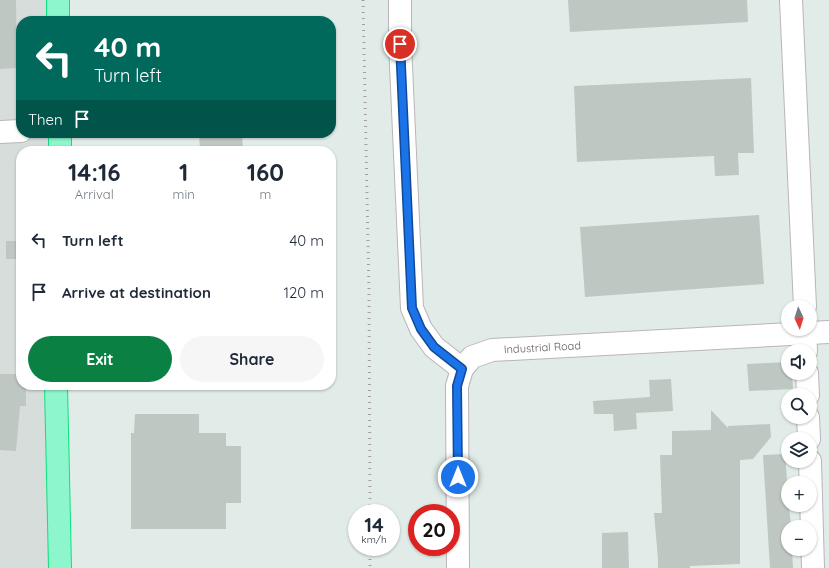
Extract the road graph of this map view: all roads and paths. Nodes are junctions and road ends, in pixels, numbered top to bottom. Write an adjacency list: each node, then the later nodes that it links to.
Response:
1 (58, 0): 4 (highway)
2 (400, 0): 10 (lane)
3 (791, 0): 7 (lane)
4 (58, 16)
5 (16, 131): 6 (lane)
6 (0, 132)
7 (804, 300)
8 (829, 332): 9 (lane, Industrial Road)
9 (806, 338): 10 (lane, Industrial Road)
10 (462, 369): 14 (lane)
11 (56, 390): 13 (highway)
12 (810, 468): 15 (lane)
13 (60, 568)
14 (458, 568)
15 (813, 568)

